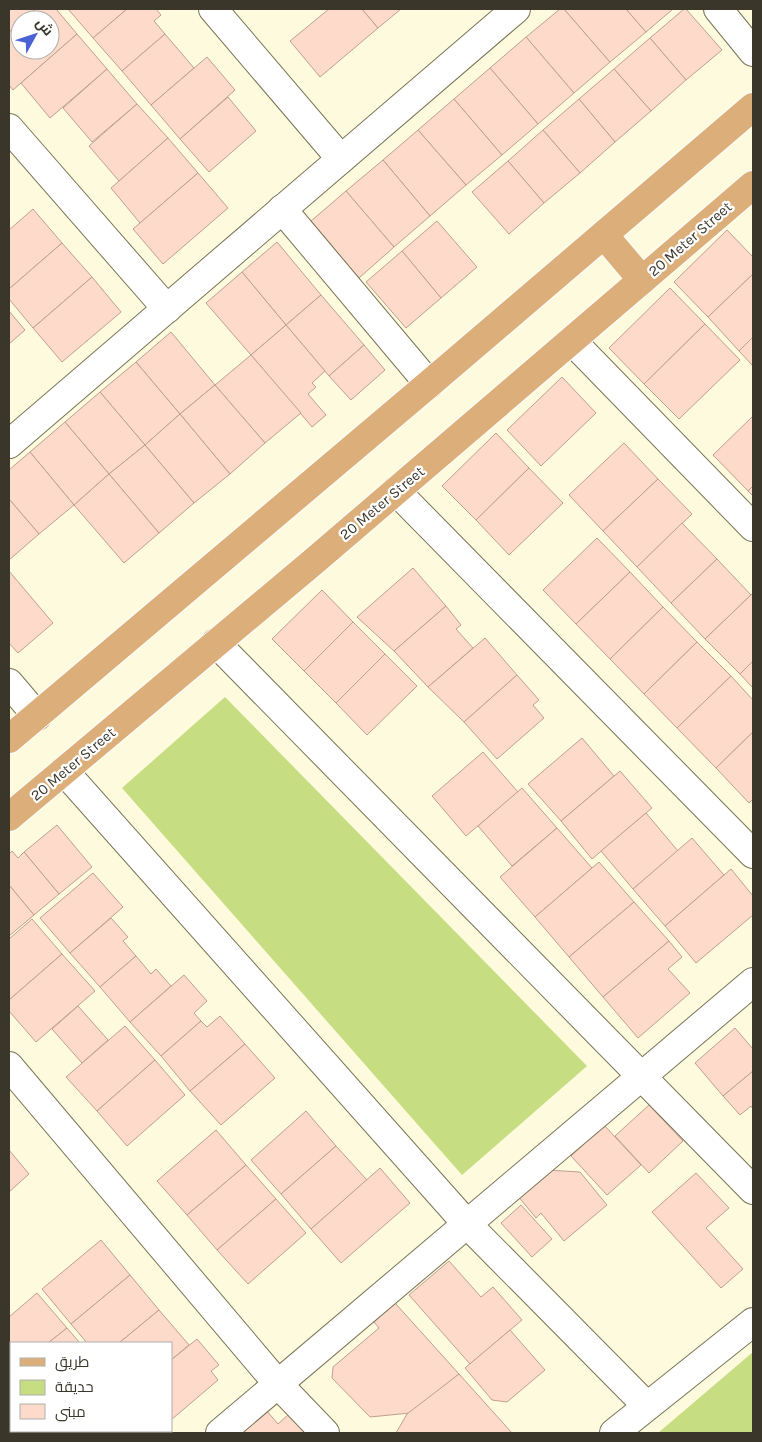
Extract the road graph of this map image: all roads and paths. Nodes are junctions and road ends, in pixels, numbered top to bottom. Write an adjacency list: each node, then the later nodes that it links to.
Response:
1 (212, 9): 7 (street)
2 (718, 9): 4 (street)
3 (511, 10): 7 (street)
4 (753, 52)
5 (753, 108): 10 (main road)
6 (9, 128): 12 (street)
7 (341, 159): 9 (street)
8 (751, 191): 11 (main road, 20 Meter Street)
9 (282, 209): 12 (street); 14 (street)
10 (604, 235): 11 (main road); 14 (main road)
11 (642, 280): 13 (main road, 20 Meter Street)
12 (166, 308): 15 (street)
13 (572, 341): 16 (main road, 20 Meter Street); 17 (street)
14 (429, 384): 20 (main road)
15 (9, 444)
16 (396, 491): 18 (main road, 20 Meter Street); 24 (street)
17 (753, 527)
18 (216, 643): 22 (main road, 20 Meter Street); 27 (street)
19 (9, 683): 20 (street)
20 (37, 716): 21 (main road)
21 (9, 739)
22 (64, 771): 23 (main road, 20 Meter Street); 29 (street)
23 (9, 817)
24 (753, 854)
25 (753, 982): 27 (street)
26 (9, 1066): 31 (street)
27 (641, 1076): 28 (street); 29 (street)
28 (753, 1190)
29 (467, 1224): 31 (street); 32 (street)
30 (753, 1322): 32 (street)
31 (278, 1384): 33 (street); 34 (street)
32 (647, 1406): 35 (street)
33 (220, 1433)
34 (325, 1433)
35 (614, 1433)

